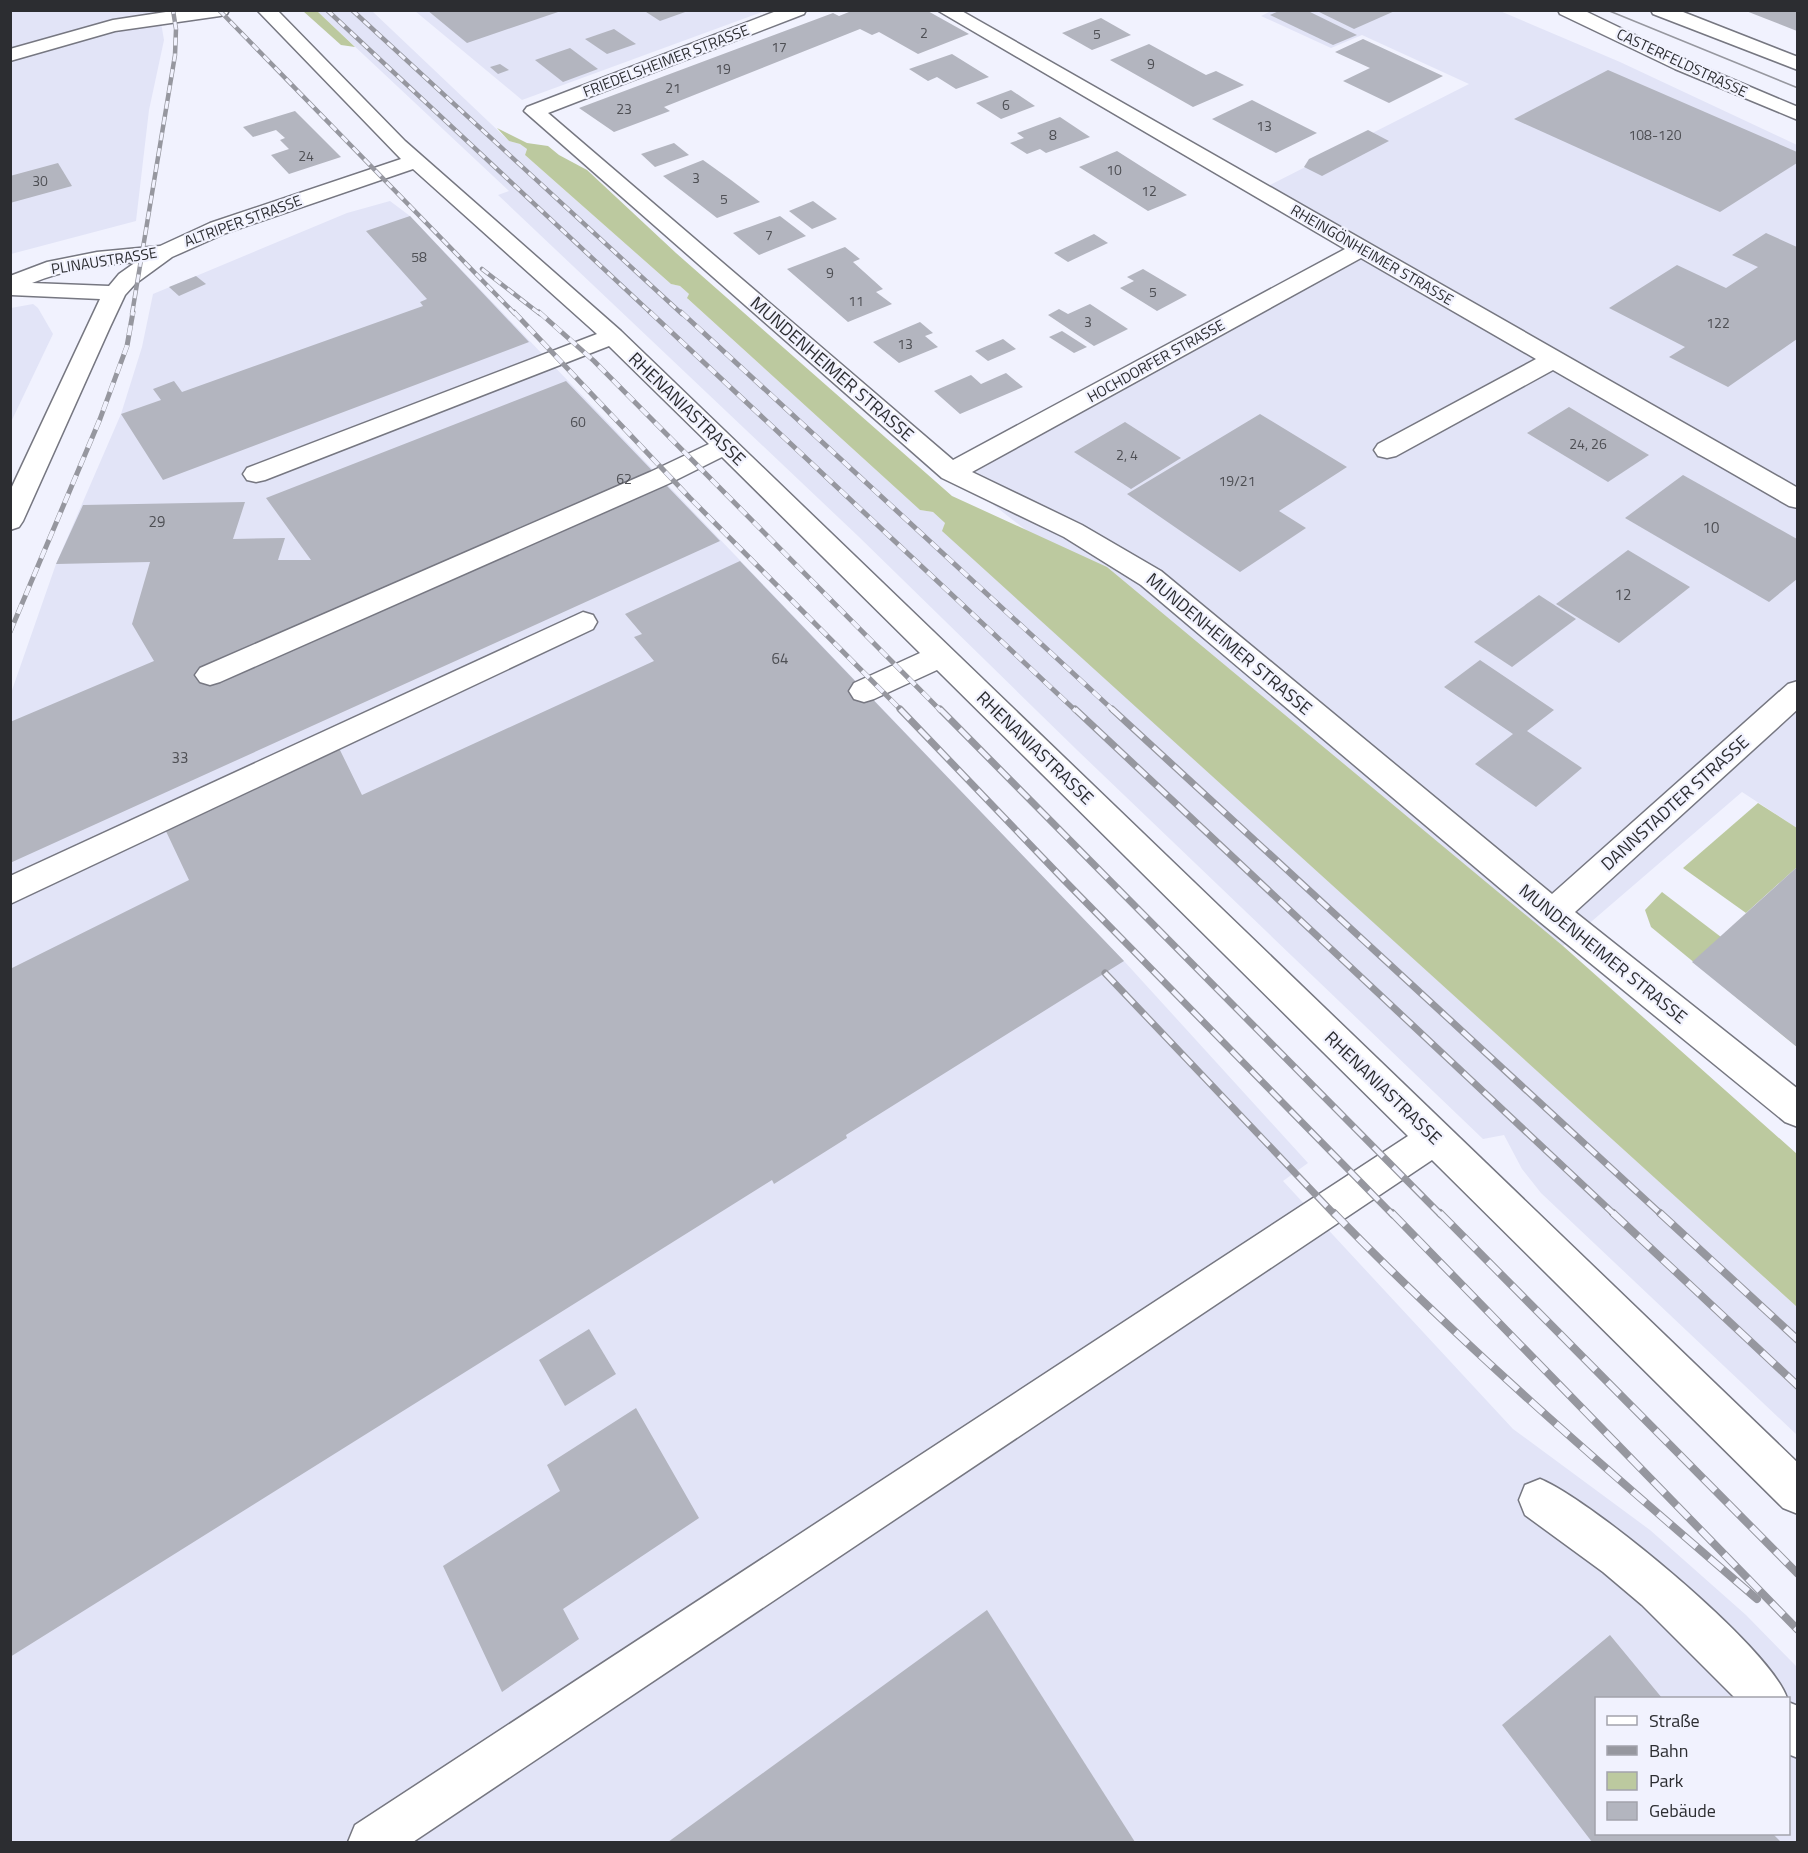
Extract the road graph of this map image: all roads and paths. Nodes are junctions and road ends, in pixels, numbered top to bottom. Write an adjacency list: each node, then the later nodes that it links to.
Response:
1 (220, 10): 7 (street)
2 (266, 10): 11 (street, RHENANIASTRASSE)
3 (797, 10): 9 (street, FRIEDELSHEIMER STRASSE)
4 (946, 10): 12 (street, RHEINGÖNHEIMER STRASSE)
5 (1567, 10): 10 (street, CASTERFELDSTRASSE)
6 (1660, 10): 8 (street)
7 (10, 55)
8 (1797, 64)
9 (534, 111): 21 (street, MUNDENHEIMER STRASSE)
10 (1797, 114)
11 (416, 161): 13 (street, ALTRIPER STRASSE); 17 (street, RHENANIASTRASSE)
12 (1360, 250): 18 (street, RHEINGÖNHEIMER STRASSE); 21 (street, HOCHDORFER STRASSE)
13 (164, 252): 14 (street, PLINAUSTRASSE); 16 (street, ALTRIPER STRASSE)
14 (10, 284)
15 (10, 291): 16 (street, PLINAUSTRASSE)
16 (116, 293): 24 (street, ALTRIPER STRASSE)
17 (613, 336): 19 (street, RHENANIASTRASSE); 22 (street)
18 (1554, 360): 20 (street); 23 (street, RHEINGÖNHEIMER STRASSE)
19 (725, 446): 26 (street, RHENANIASTRASSE); 27 (street)
20 (1388, 450)
21 (951, 472): 31 (street, MUNDENHEIMER STRASSE)
22 (256, 474)
23 (1797, 500)
24 (10, 521)
25 (583, 622): 30 (street)
26 (940, 656): 28 (street); 33 (street, RHENANIASTRASSE)
27 (210, 675)
28 (864, 691)
29 (1797, 692): 31 (street, DANNSTADTER STRASSE)
30 (10, 891)
31 (1551, 913): 32 (street, MUNDENHEIMER STRASSE)
32 (1797, 1111)
33 (1435, 1138): 34 (street, RHENANIASTRASSE); 37 (street)
34 (1797, 1493)
35 (1540, 1500): 36 (street)
36 (1764, 1697)
37 (372, 1842)

